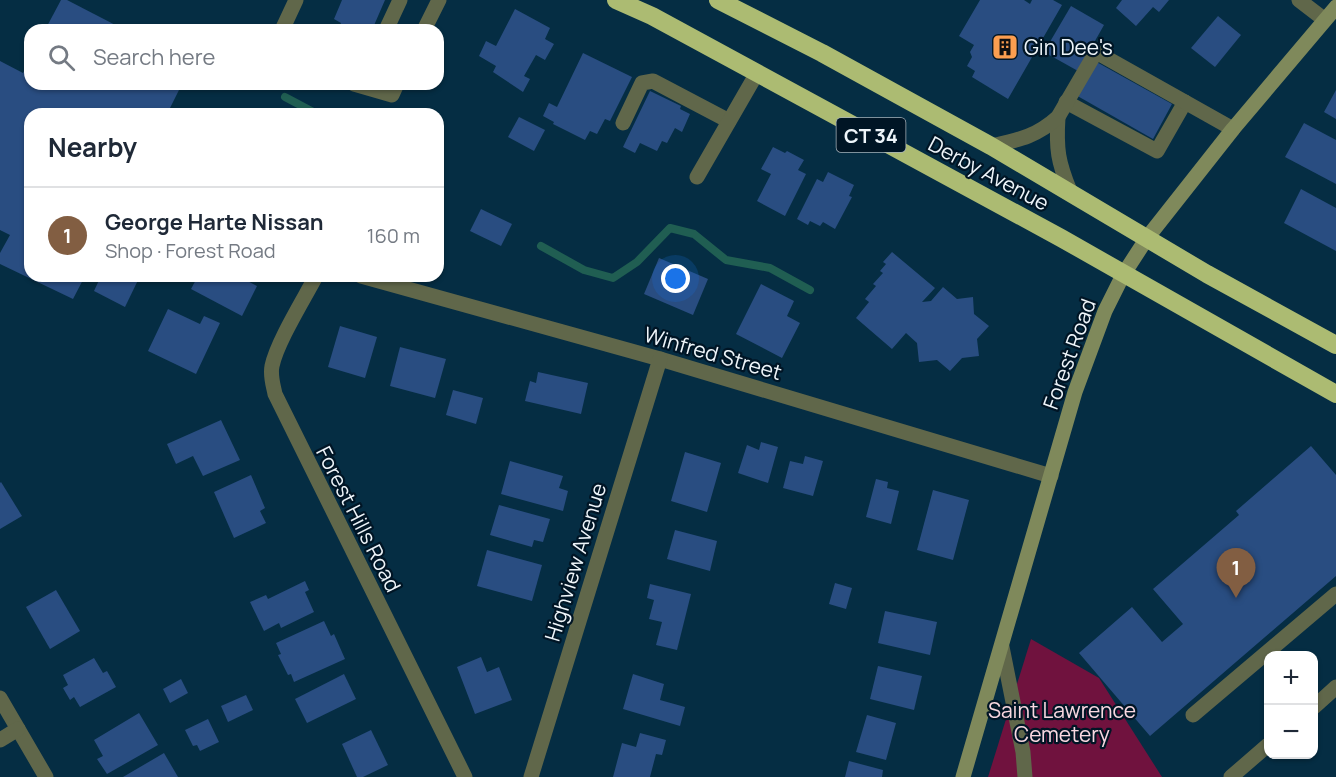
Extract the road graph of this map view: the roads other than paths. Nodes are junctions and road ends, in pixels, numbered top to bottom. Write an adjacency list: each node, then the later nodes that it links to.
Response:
1 (296, 0): 9 (street)
2 (400, 0): 10 (street)
3 (439, 0): 11 (street)
4 (616, 0): 12 (highway, Derby Avenue / CT 34)
5 (718, 0): 19 (highway, Derby Avenue / CT 34)
6 (1299, 0): 8 (street)
7 (1336, 7): 8 (main road, Forest Road)
8 (1325, 20): 18 (main road, Forest Road)
9 (285, 24)
10 (389, 24)
11 (427, 24)
12 (757, 73): 16 (street); 23 (highway, Derby Avenue / CT 34)
13 (1066, 102): 14 (street); 14 (street); 15 (street)
14 (1185, 102): 18 (street)
15 (1058, 117): 19 (street); 21 (street)
16 (729, 121): 17 (street); 20 (street)
17 (623, 123)
18 (1233, 129): 22 (main road, Forest Road)
19 (991, 146): 21 (highway, Derby Avenue / CT 34)
20 (697, 177)
21 (1070, 191): 22 (highway, Derby Avenue / CT 34)
22 (1147, 238): 23 (main road, Forest Road); 26 (highway, Derby Avenue / CT 34)
23 (1123, 275): 28 (highway, Derby Avenue / CT 34); 29 (main road, Forest Road)
24 (313, 282): 40 (street, Forest Hills Road)
25 (383, 282): 27 (street, Winfred Street)
26 (1336, 345)
27 (660, 359): 29 (street, Winfred Street); 41 (street, Highview Avenue)
28 (1336, 394)
29 (1051, 476): 31 (main road, Forest Road)
30 (1336, 594): 35 (street)
31 (1002, 647): 42 (main road, Forest Road); 43 (street)
32 (1336, 687): 34 (street)
33 (0, 698): 36 (street)
34 (1315, 705)
35 (1192, 715)
36 (18, 729): 37 (street); 39 (street)
37 (0, 740)
38 (1264, 749): 44 (street)
39 (46, 777)
40 (465, 777)
41 (531, 777)
42 (963, 777)
43 (1025, 777)
44 (1231, 777)

